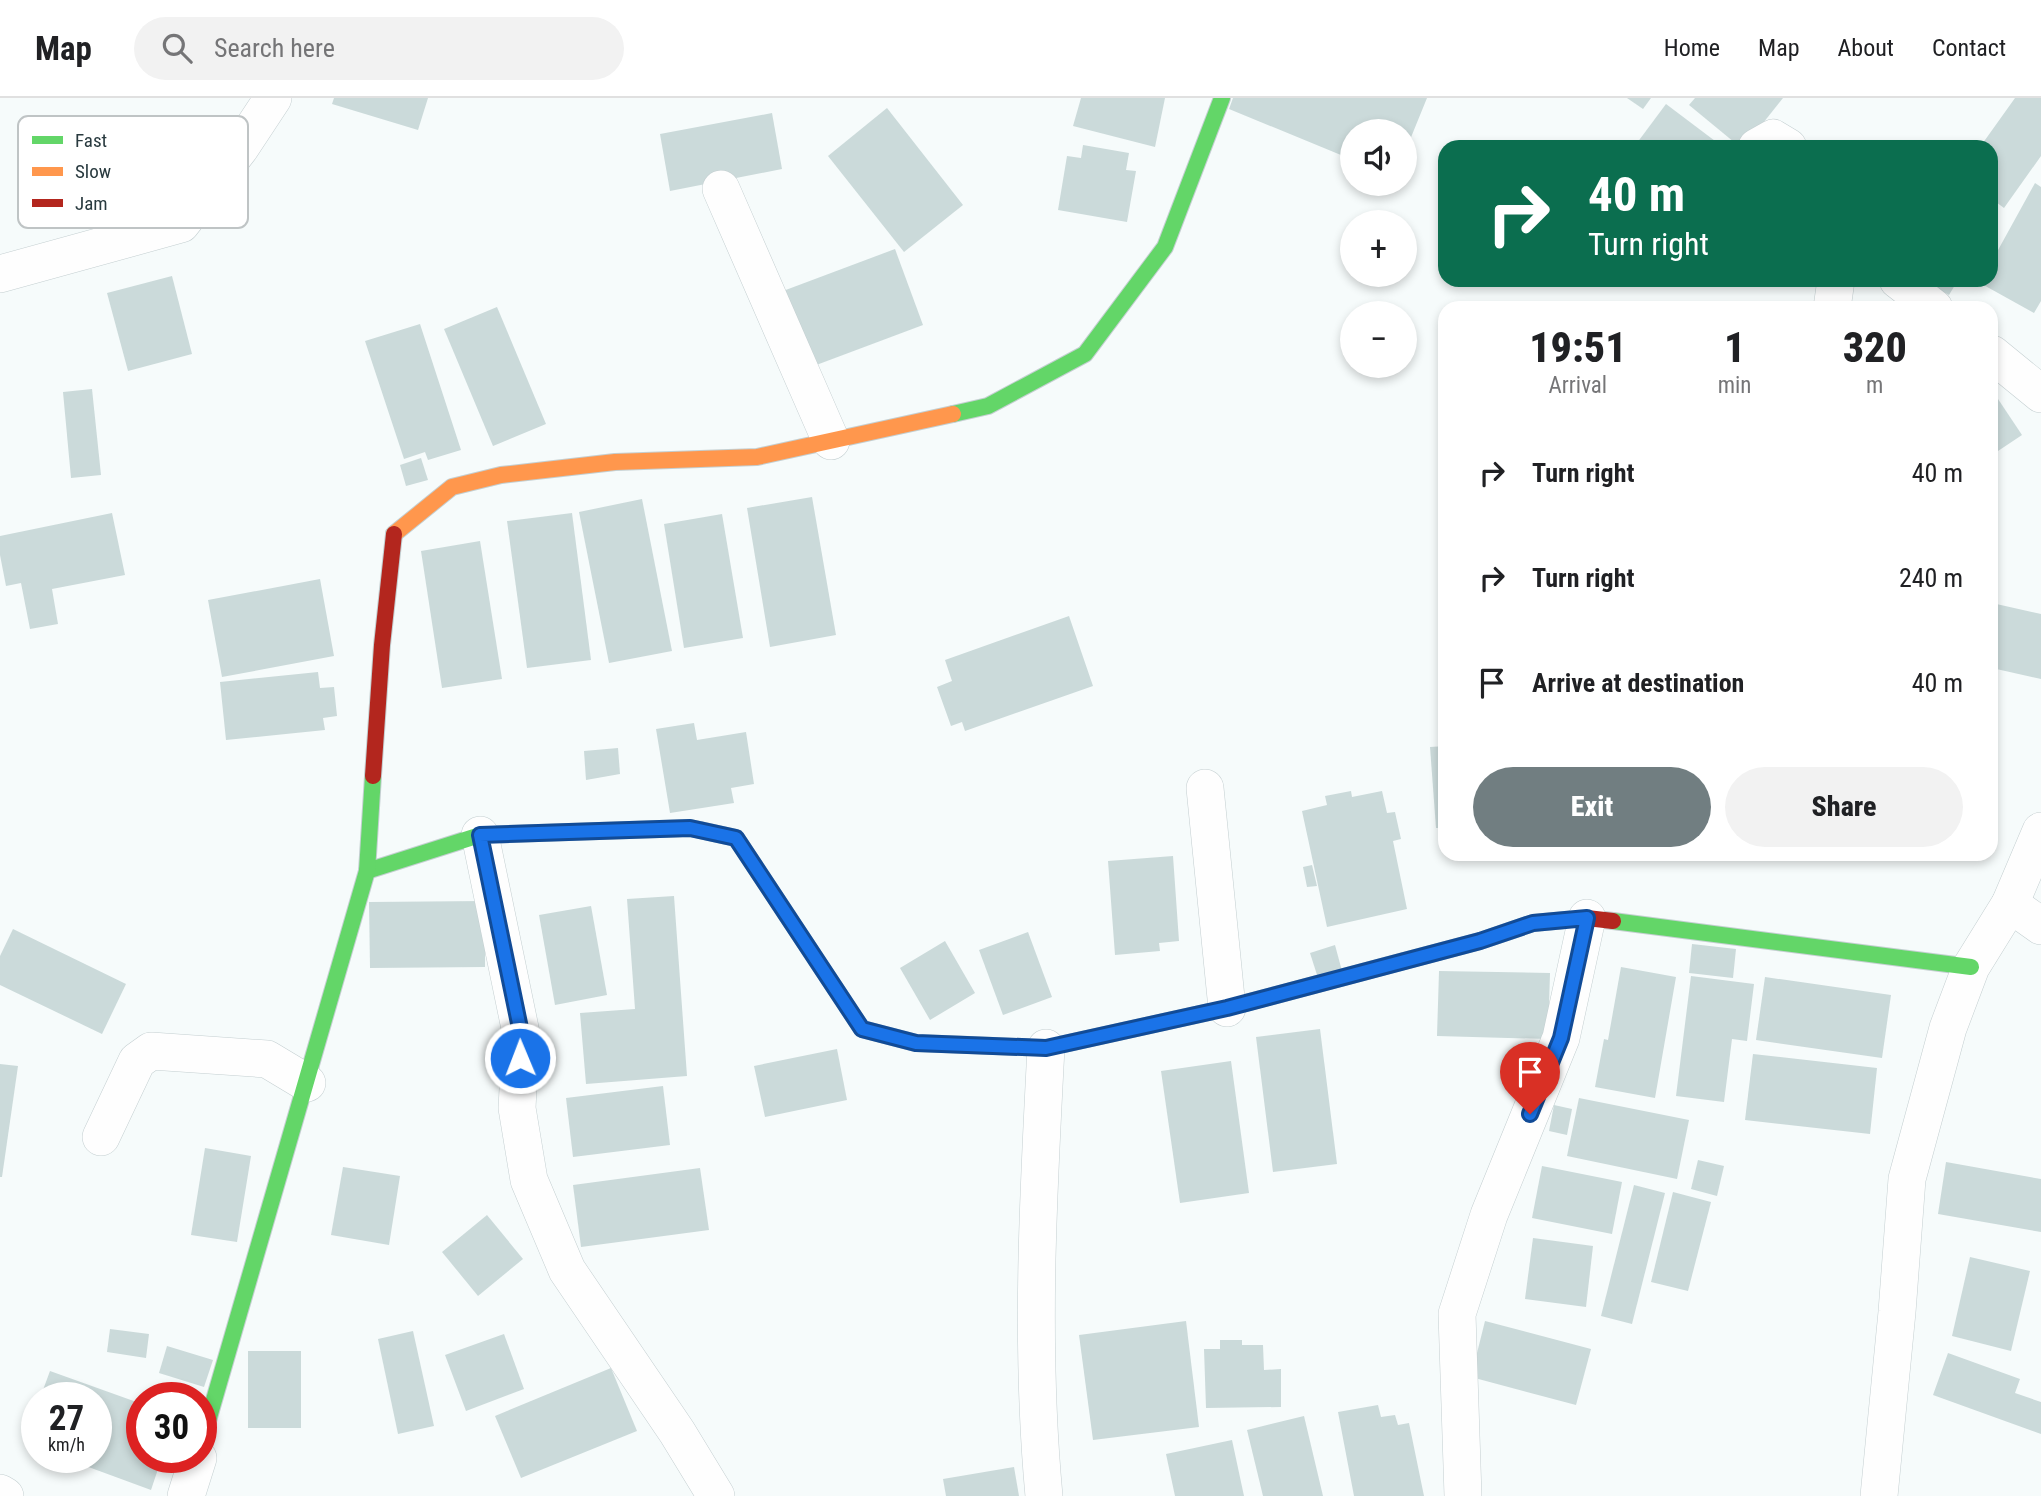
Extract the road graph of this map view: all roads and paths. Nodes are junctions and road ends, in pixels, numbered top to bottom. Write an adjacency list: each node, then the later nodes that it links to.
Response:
1 (273, 98): 3 (street)
2 (1222, 98): 11 (street)
3 (248, 136)
4 (721, 189): 11 (street)
5 (167, 228): 6 (street)
6 (0, 274)
7 (1907, 287): 8 (street)
8 (1925, 301)
9 (1998, 359): 10 (street)
10 (2041, 394)
11 (831, 441): 15 (street)
12 (1205, 788): 20 (street)
13 (2041, 831): 16 (street)
14 (480, 835): 15 (street); 21 (street); 29 (street)
15 (367, 871): 22 (street)
16 (2010, 904): 18 (street); 19 (street)
17 (1587, 918): 19 (street); 20 (street); 31 (street)
18 (2041, 926)
19 (1971, 967): 32 (street)
20 (1227, 1008): 21 (street)
21 (1046, 1048): 30 (street)
22 (307, 1083): 23 (street); 24 (street)
23 (101, 1136)
24 (217, 1391)
25 (193, 1473): 28 (street)
26 (0, 1493): 27 (street)
27 (5, 1496)
28 (186, 1496)
29 (716, 1496)
30 (1044, 1496)
31 (1463, 1496)
32 (1879, 1496)

